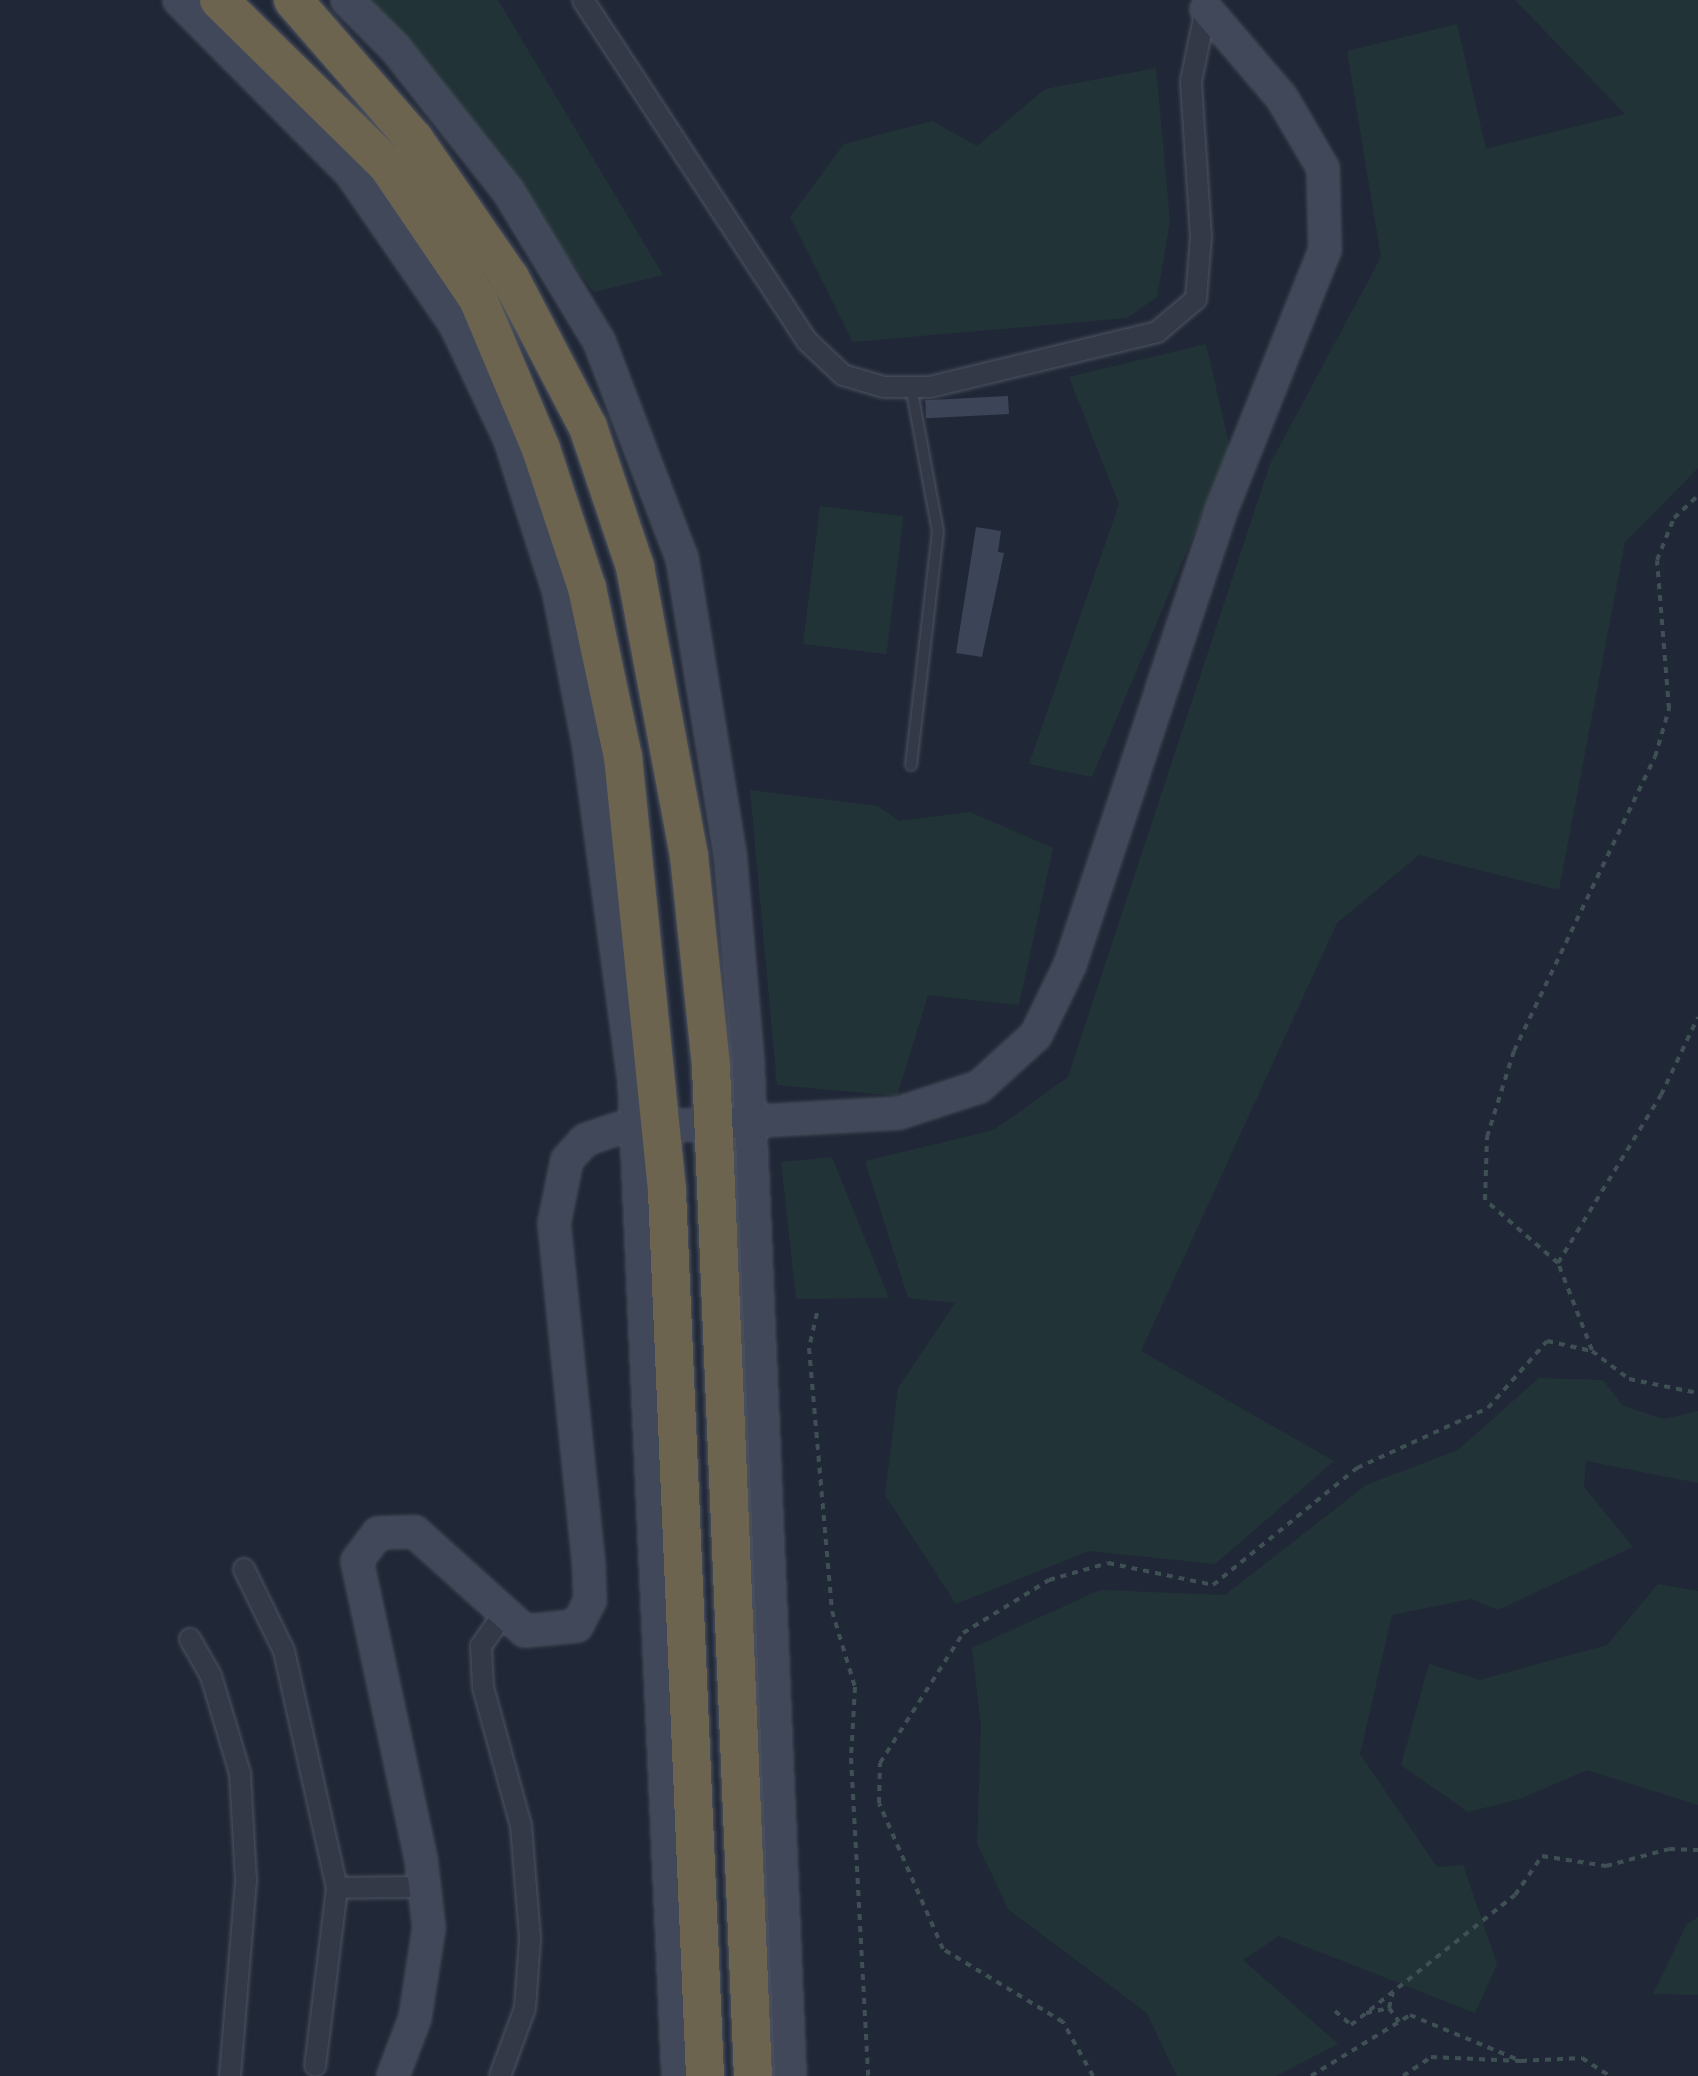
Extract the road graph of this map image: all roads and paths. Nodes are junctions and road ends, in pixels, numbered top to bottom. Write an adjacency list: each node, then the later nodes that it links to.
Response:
1 (179, 0): 13 (street)
2 (219, 0): 13 (highway)
3 (293, 0): 12 (highway)
4 (347, 0): 11 (street)
5 (583, 0): 7 (street)
6 (1207, 5): 7 (street); 11 (street)
7 (911, 387): 9 (lane)
8 (1698, 496): 14 (path)
9 (911, 765)
10 (1698, 1017): 14 (path)
11 (752, 1121): 12 (street); 37 (street)
12 (714, 1124): 13 (street); 36 (highway)
13 (649, 1128): 19 (street); 34 (street); 35 (highway)
14 (1558, 1263): 16 (path)
15 (817, 1313): 38 (path)
16 (1592, 1351): 17 (path); 39 (path)
17 (1698, 1393)
18 (244, 1569): 23 (street)
19 (502, 1616): 22 (street); 33 (street)
20 (190, 1639): 31 (street)
21 (1698, 1850): 24 (path)
22 (425, 1887): 23 (street); 32 (street)
23 (337, 1888): 30 (street)
24 (1393, 1991): 25 (path); 27 (path)
25 (1389, 2008): 27 (path); 28 (path)
26 (1335, 2011): 27 (path)
27 (1366, 2013)
28 (1399, 2022): 29 (path); 40 (path)
29 (1521, 2061): 41 (path); 42 (path)
30 (315, 2066)
31 (230, 2076)
32 (393, 2076)
33 (500, 2076)
34 (678, 2076)
35 (705, 2076)
36 (753, 2076)
37 (790, 2076)
38 (868, 2076)
39 (1093, 2076)
40 (1311, 2076)
41 (1403, 2076)
42 (1610, 2076)

